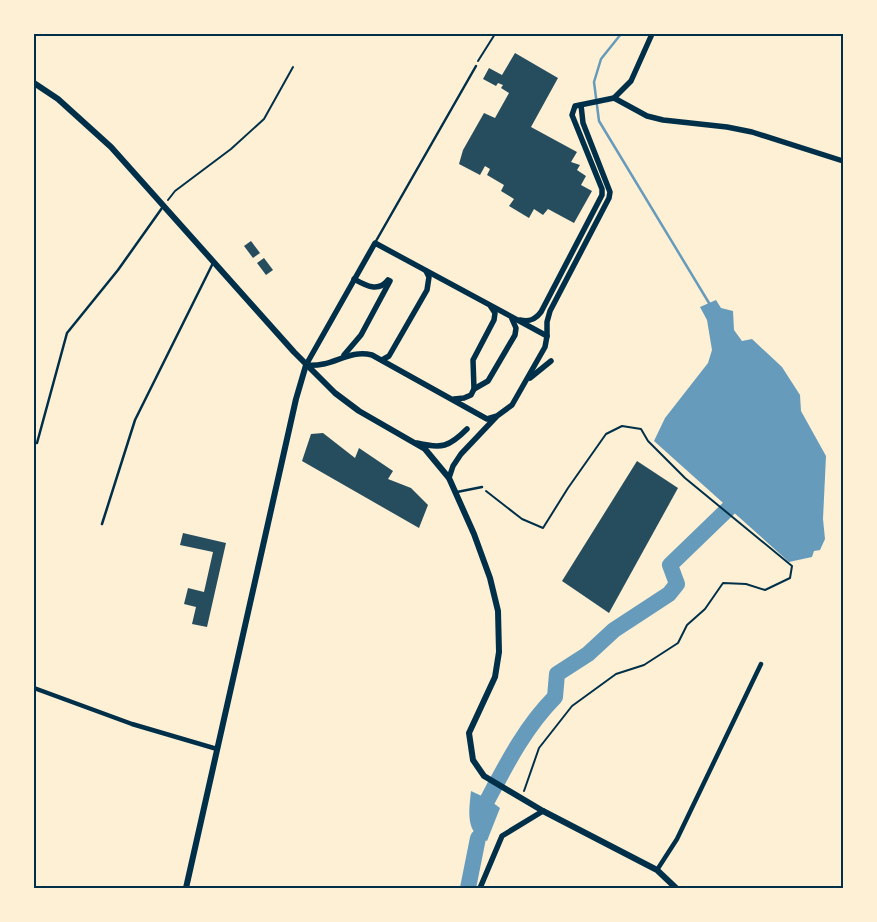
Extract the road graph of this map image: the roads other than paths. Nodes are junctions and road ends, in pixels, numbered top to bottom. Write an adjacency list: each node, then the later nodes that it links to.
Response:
1 (652, 34): 4 (street)
2 (476, 66): 8 (lane)
3 (34, 83): 7 (main road)
4 (614, 98): 5 (street); 6 (street)
5 (581, 105): 13 (street); 14 (street)
6 (843, 161)
7 (163, 206): 9 (main road); 25 (lane)
8 (375, 243): 10 (street); 11 (street)
9 (214, 261): 18 (main road); 29 (lane)
10 (426, 271): 12 (street); 16 (street)
11 (354, 279): 15 (street); 18 (street)
12 (491, 307): 13 (street); 20 (street)
13 (511, 317): 14 (street); 20 (street)
14 (547, 336): 19 (street)
15 (338, 359): 16 (street); 18 (street)
16 (382, 360): 21 (street)
17 (551, 361): 19 (street)
18 (306, 365): 24 (main road); 32 (main road)
19 (525, 383): 22 (street)
20 (474, 389): 21 (street)
21 (452, 399): 22 (street)
22 (497, 416): 26 (street)
23 (467, 429): 24 (street)
24 (413, 442): 26 (main road)
25 (37, 443)
26 (449, 478): 28 (main road)
27 (482, 487): 28 (lane)
28 (456, 492): 33 (main road)
29 (102, 524)
30 (761, 664): 34 (street)
31 (34, 688): 32 (street)
32 (217, 749): 35 (main road)
33 (543, 810): 34 (main road); 36 (street)
34 (657, 870): 37 (main road)
35 (186, 888)
36 (480, 888)
37 (676, 888)

